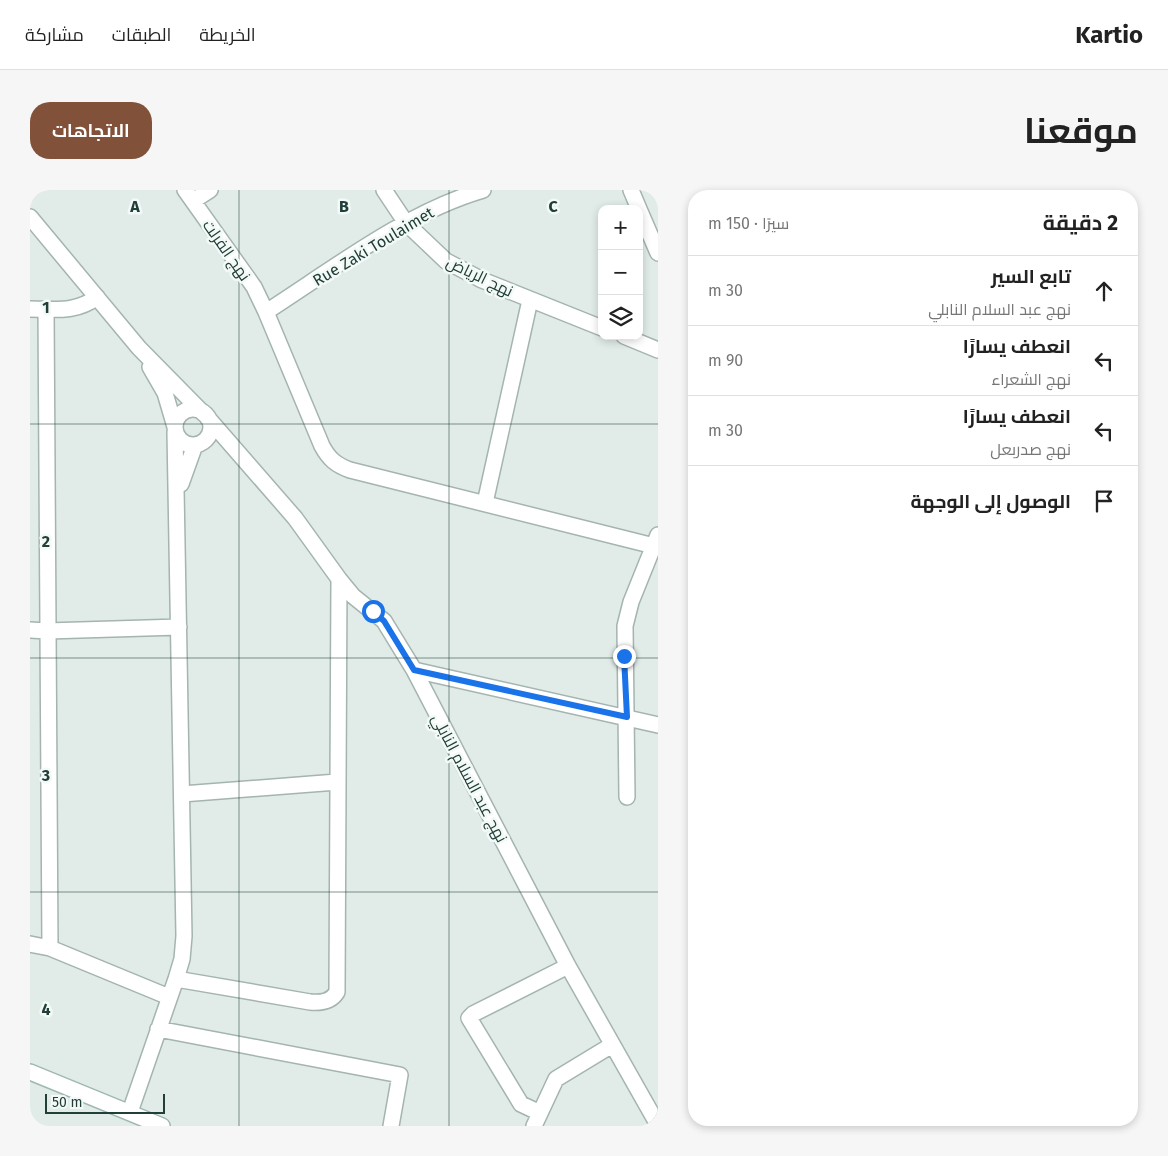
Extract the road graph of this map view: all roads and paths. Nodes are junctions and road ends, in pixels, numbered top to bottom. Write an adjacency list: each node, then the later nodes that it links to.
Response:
1 (210, 190): 5 (street)
2 (384, 190): 9 (street, نهج الرياض)
3 (483, 190): 9 (street, Rue Zaki Toulaimet)
4 (631, 190): 6 (street)
5 (189, 195): 15 (street, نهج الفرلت)
6 (637, 205)
7 (30, 217): 11 (street, نهج عبد السلام النابلي)
8 (643, 218): 10 (street)
9 (406, 223): 12 (street, نهج الرياض); 15 (street, Rue Zaki Toulaimet)
10 (658, 253)
11 (97, 297): 14 (street); 18 (street, نهج عبد السلام النابلي)
12 (530, 300): 16 (street, نهج الرياض); 25 (street)
13 (30, 309): 14 (street)
14 (46, 309): 30 (street)
15 (266, 312): 25 (street, نهج الفرلت)
16 (598, 326)
17 (634, 340): 19 (street)
18 (139, 348): 20 (street, نهج عبد السلام النابلي); 21 (street, نهج عبد السلام النابلي)
19 (658, 350)
20 (206, 415): 21 (street); 22 (street); 23 (street, نهج عبد السلام النابلي)
21 (175, 430): 22 (street); 24 (street, نهج عبد السلام النابلي)
22 (197, 444): 23 (street, نهج عبد السلام النابلي); 24 (street)
23 (245, 458): 27 (street, نهج عبد السلام النابلي)
24 (177, 498): 28 (street, نهج عبد السلام النابلي)
25 (485, 503): 26 (street, نهج الفرلت)
26 (656, 541): 32 (street)
27 (338, 579): 31 (street, نهج عبد السلام النابلي); 34 (street)
28 (179, 627): 30 (street); 35 (street, نهج عبد السلام النابلي)
29 (30, 630): 30 (street)
30 (47, 632): 38 (street)
31 (414, 670): 32 (street); 39 (street, نهج عبد السلام النابلي)
32 (627, 717): 33 (street); 36 (street)
33 (658, 725)
34 (337, 782): 35 (street); 40 (street)
35 (182, 794): 40 (street, نهج عبد السلام النابلي)
36 (627, 797)
37 (30, 944): 38 (street)
38 (50, 948): 41 (street)
39 (568, 966): 43 (street, نهج عبد السلام النابلي); 46 (street)
40 (176, 980): 41 (street, نهج عبد السلام النابلي)
41 (169, 997): 42 (street, نهج عبد السلام النابلي)
42 (158, 1029): 45 (street, نهج عبد السلام النابلي); 49 (street)
43 (612, 1045): 46 (street); 47 (street, نهج عبد السلام النابلي)
44 (30, 1072): 45 (street)
45 (130, 1112): 48 (street)
46 (537, 1119)
47 (658, 1125)
48 (162, 1126)
49 (391, 1126)

